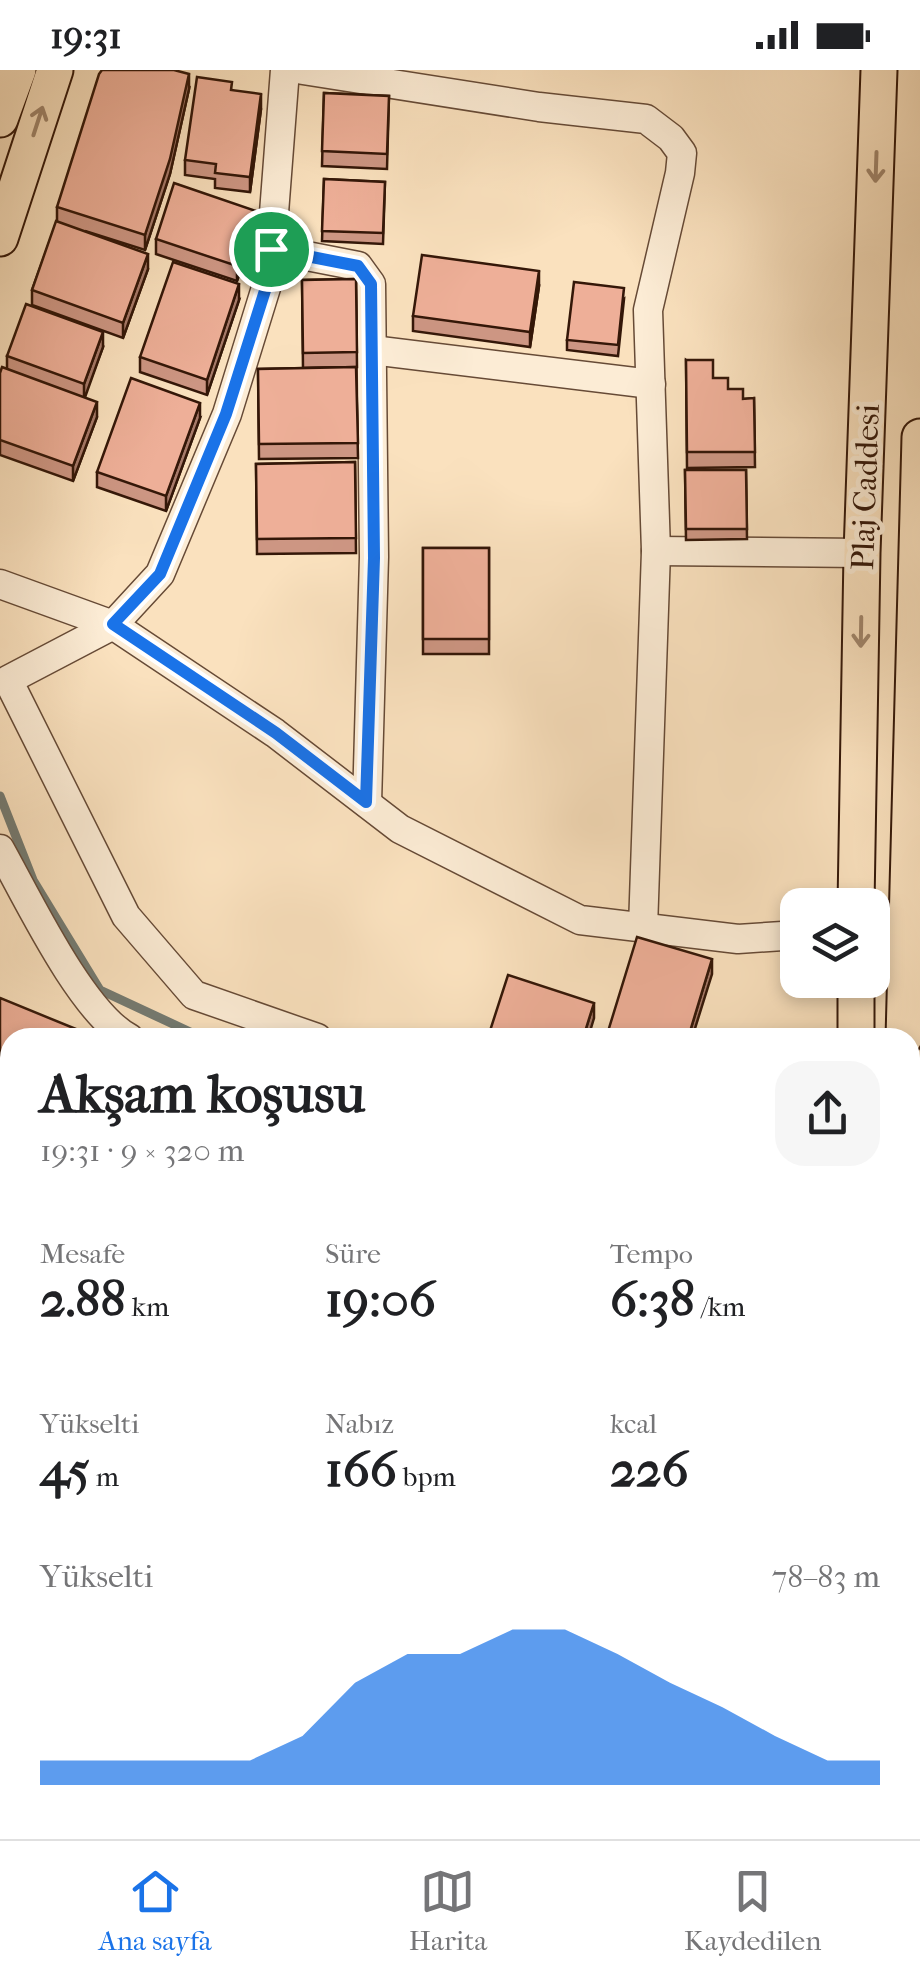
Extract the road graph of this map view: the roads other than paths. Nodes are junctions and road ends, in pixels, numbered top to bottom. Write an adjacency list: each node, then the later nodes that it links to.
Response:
1 (18, 70): 6 (main road)
2 (55, 70): 7 (main road, one-way to 2)
3 (285, 70): 8 (street)
4 (303, 70): 10 (street)
5 (879, 70): 14 (main road, Plaj Caddesi, one-way to 14)
6 (0, 119)
7 (0, 238)
8 (271, 249): 9 (street); 16 (street)
9 (372, 350): 10 (street); 17 (street)
10 (651, 384): 13 (street)
11 (920, 437): 12 (main road, Plaj Caddesi)
12 (918, 547): 22 (main road, Plaj Caddesi)
13 (656, 551): 14 (street); 20 (street)
14 (862, 553): 19 (main road, Plaj Caddesi, one-way to 19)
15 (0, 584): 16 (street)
16 (113, 624): 17 (street); 25 (street)
17 (366, 802): 20 (street)
18 (0, 849): 24 (street)
19 (856, 888)
20 (644, 928): 21 (street)
21 (780, 936)
22 (913, 952): 27 (main road, Plaj Caddesi)
23 (856, 998): 26 (main road)
24 (114, 1028)
25 (288, 1028)
26 (856, 1028)
27 (905, 1028)

